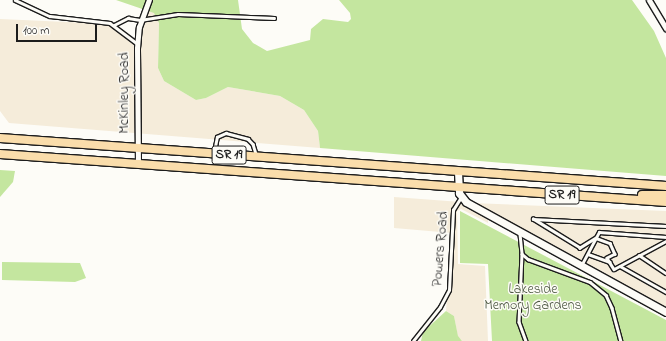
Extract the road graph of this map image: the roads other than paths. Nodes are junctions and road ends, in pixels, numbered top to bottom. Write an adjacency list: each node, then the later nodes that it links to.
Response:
1 (15, 0): 6 (lane)
2 (148, 0): 5 (street, McKinley Road)
3 (649, 0): 7 (street)
4 (274, 18): 5 (lane)
5 (140, 20): 6 (lane); 8 (street, McKinley Road)
6 (114, 25): 8 (lane)
7 (666, 28)
8 (137, 43): 10 (street, McKinley Road)
9 (0, 138): 10 (main road, SR 19)
10 (138, 148): 12 (main road, SR 19); 14 (street, McKinley Road)
11 (0, 154): 14 (main road, SR 19)
12 (214, 154): 13 (main road, SR 19); 13 (lane)
13 (256, 157): 15 (main road, SR 19)
14 (138, 164): 17 (main road, SR 19)
15 (458, 172): 16 (main road, SR 19); 17 (street)
16 (666, 186)
17 (458, 188): 19 (street); 20 (main road, SR 19)
18 (666, 195): 20 (main road)
19 (461, 197): 23 (street); 37 (lane, Powers Road)
20 (618, 199): 21 (main road, SR 19)
21 (666, 202)
22 (666, 226): 25 (lane)
23 (520, 233): 27 (lane); 31 (street)
24 (666, 237): 25 (lane)
25 (596, 238): 28 (lane); 30 (lane)
26 (666, 241): 29 (lane)
27 (522, 254): 36 (lane); 38 (lane)
28 (588, 254): 30 (lane); 31 (lane)
29 (640, 255): 32 (lane); 33 (lane)
30 (610, 262): 32 (lane)
31 (581, 266): 35 (street)
32 (620, 266): 34 (lane)
33 (666, 273)
34 (666, 292)
35 (666, 312)
36 (621, 340): 39 (lane)
37 (413, 341)
38 (526, 341)
39 (616, 341)

